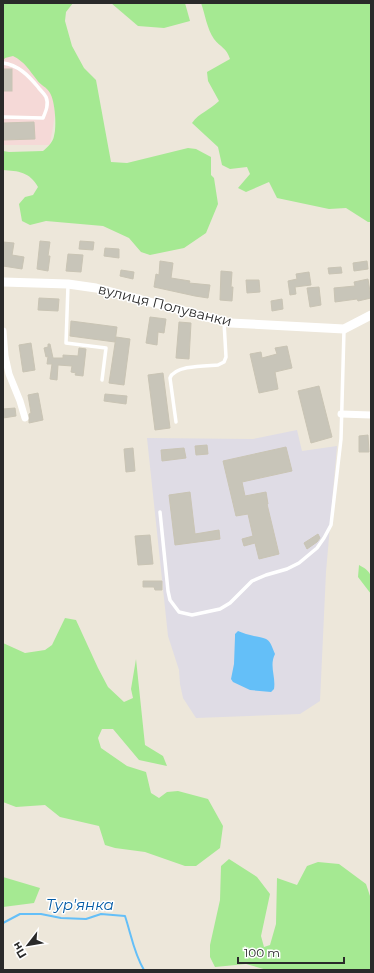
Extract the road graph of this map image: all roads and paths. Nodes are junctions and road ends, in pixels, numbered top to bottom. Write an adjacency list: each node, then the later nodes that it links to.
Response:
1 (3, 63): 2 (lane)
2 (3, 117)
3 (3, 282): 4 (street, вулиця Полуванки)
4 (68, 284): 6 (street, вулиця Полуванки); 9 (lane)
5 (371, 315): 7 (street)
6 (224, 321): 7 (street, вулиця Полуванки); 13 (lane)
7 (344, 329): 10 (lane)
8 (3, 331): 12 (street)
9 (102, 380)
10 (342, 414): 11 (street); 14 (lane)
11 (371, 415)
12 (25, 418)
13 (176, 422)
14 (160, 512)

